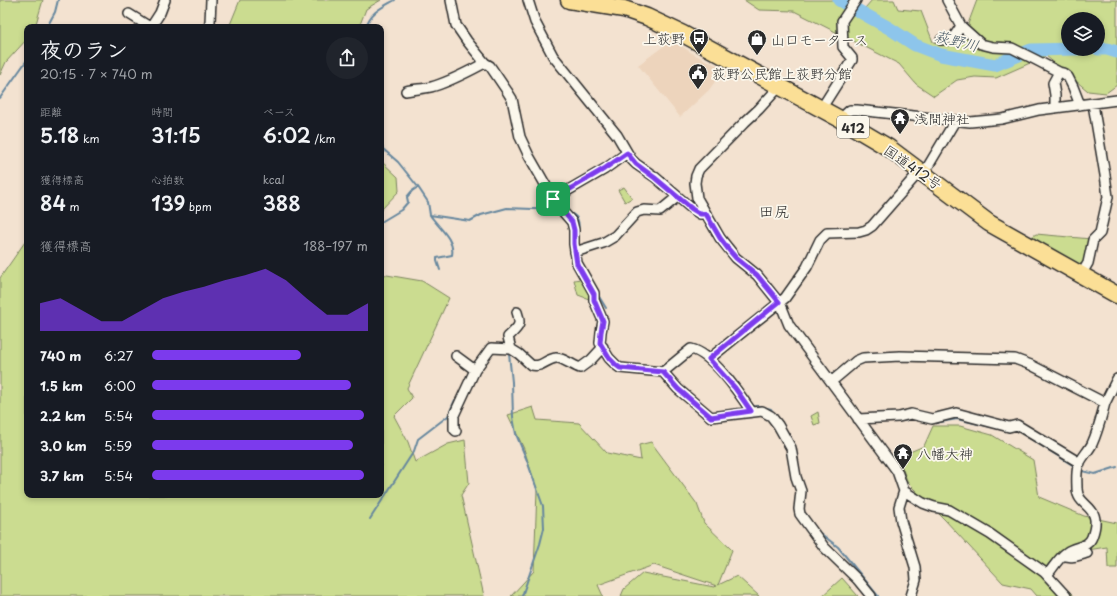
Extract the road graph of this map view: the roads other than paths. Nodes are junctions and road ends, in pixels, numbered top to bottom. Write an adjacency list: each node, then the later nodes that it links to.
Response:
1 (165, 0): 11 (street)
2 (211, 0): 12 (street)
3 (528, 0): 26 (street)
4 (570, 0): 8 (highway, 国道412号 / 412)
5 (947, 0): 13 (street)
6 (856, 1): 23 (street)
7 (452, 2): 15 (street)
8 (628, 5): 17 (highway, 国道412号 / 412)
9 (129, 14): 10 (street)
10 (145, 24)
11 (152, 24)
12 (210, 24)
13 (961, 26): 14 (street); 16 (street)
14 (941, 40)
15 (485, 63): 18 (street); 29 (street)
16 (1059, 72): 21 (street); 22 (street)
17 (779, 87): 23 (highway, 国道412号 / 412); 30 (street)
18 (406, 91)
19 (1117, 100): 20 (street)
20 (1093, 104): 21 (street); 32 (street)
21 (1080, 106): 22 (street)
22 (1055, 108): 25 (street)
23 (821, 109): 24 (highway, 国道412号 / 412)
24 (840, 120): 25 (street); 27 (highway, 国道412号 / 412)
25 (956, 121): 27 (street)
26 (627, 153): 28 (street); 29 (street)
27 (922, 172): 32 (highway, 国道412号 / 412); 34 (street)
28 (677, 197): 30 (street); 31 (street)
29 (558, 205): 31 (street)
30 (706, 214): 34 (street)
31 (578, 251): 36 (street)
32 (1081, 275): 33 (highway, 国道412号 / 412)
33 (1117, 295)
34 (779, 302): 39 (street); 43 (street)
35 (517, 312): 37 (street)
36 (603, 347): 37 (street); 41 (street)
37 (511, 349): 40 (street)
38 (456, 356): 40 (street)
39 (709, 359): 41 (street); 45 (street)
40 (475, 370): 47 (street)
41 (665, 370): 45 (street)
42 (1117, 379): 44 (street)
43 (831, 382): 44 (street); 46 (street)
44 (1105, 403): 48 (street)
45 (750, 409): 53 (street)
46 (858, 419): 48 (street); 49 (street)
47 (454, 430)
48 (1080, 463): 51 (street)
49 (904, 491): 52 (street); 54 (street)
50 (1087, 553): 51 (street)
51 (1064, 555): 52 (street)
52 (1047, 575): 55 (street)
53 (871, 596)
54 (911, 596)
55 (1066, 596)

